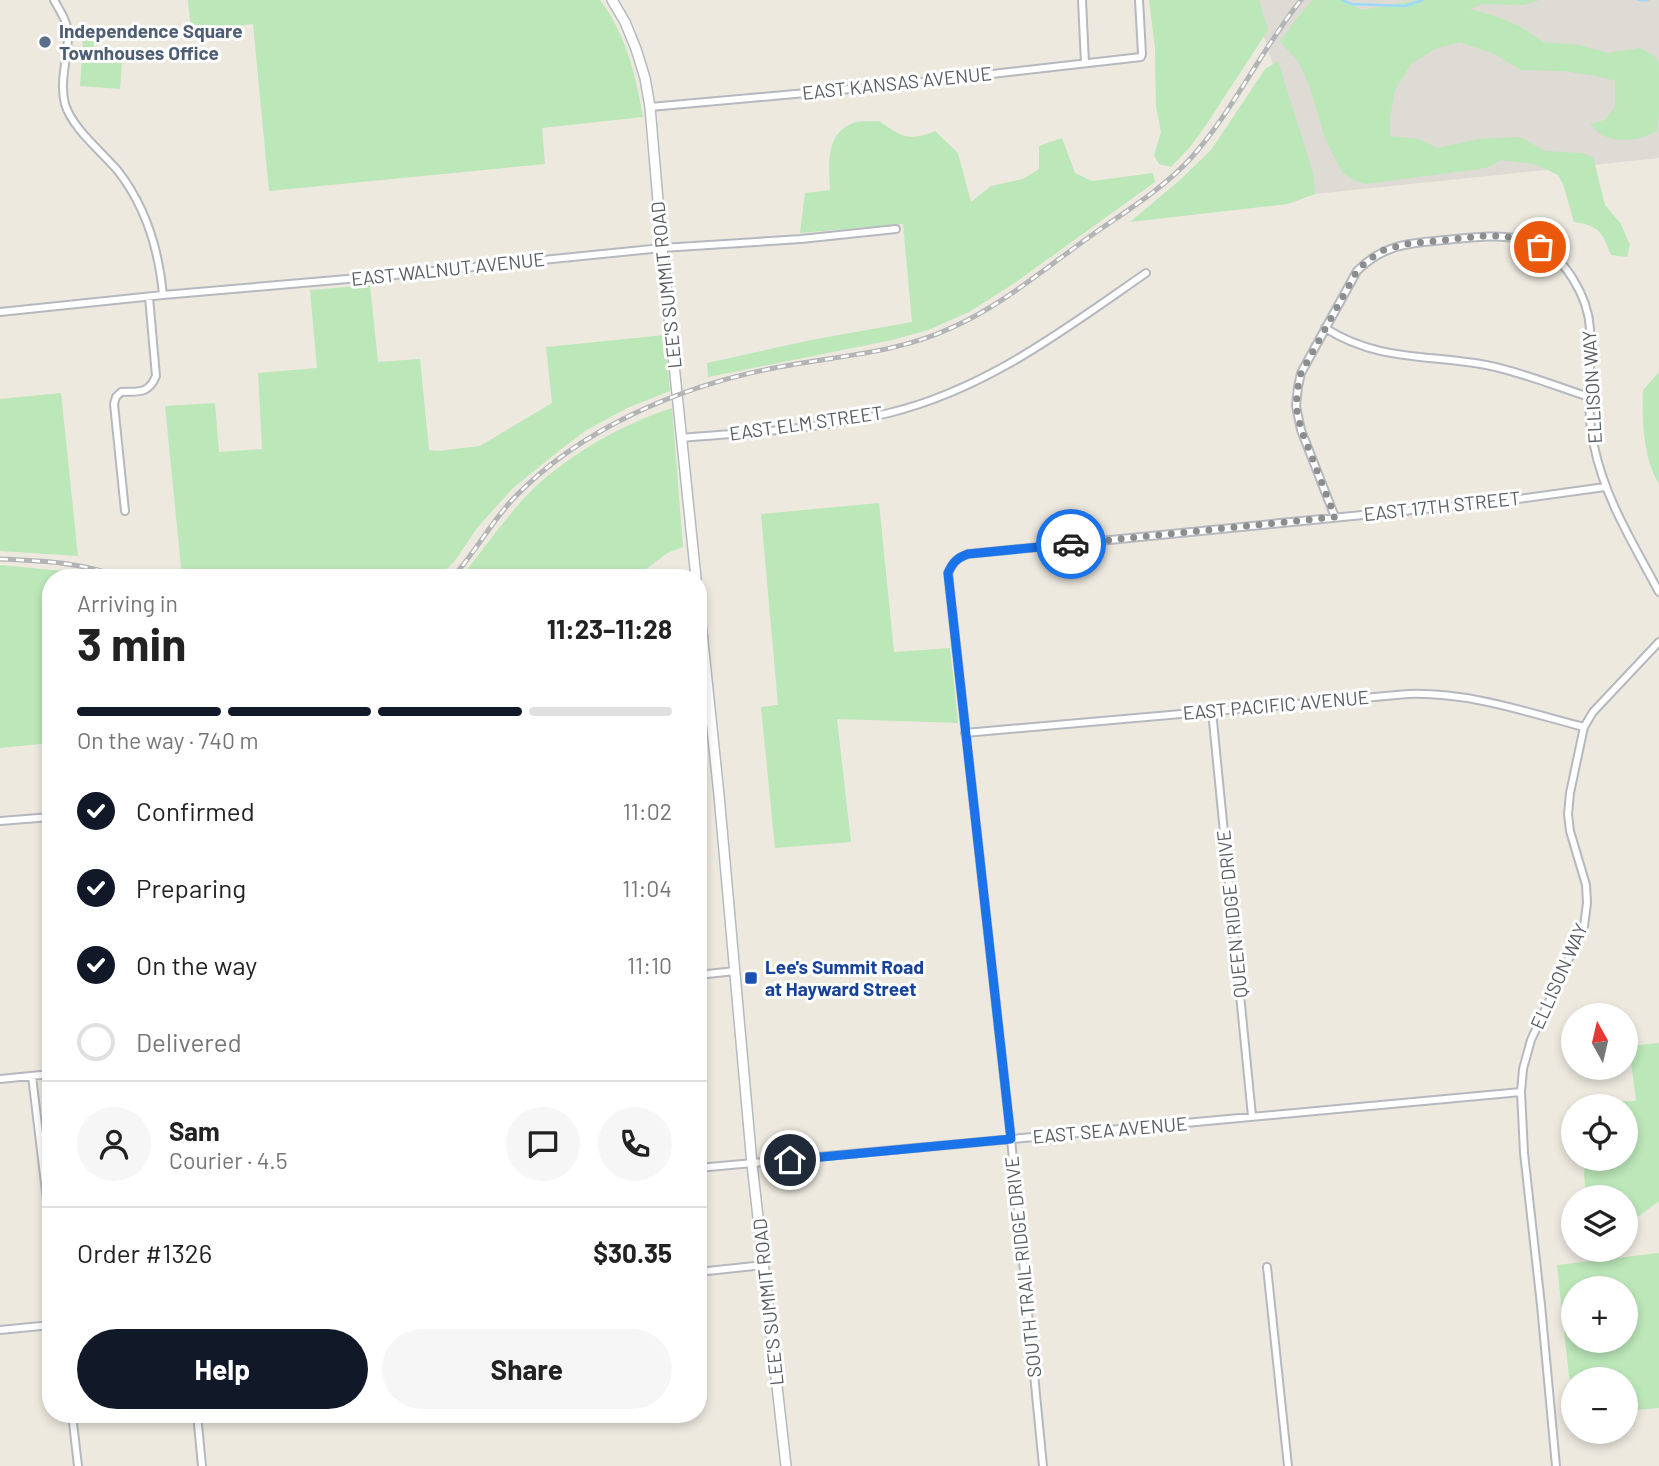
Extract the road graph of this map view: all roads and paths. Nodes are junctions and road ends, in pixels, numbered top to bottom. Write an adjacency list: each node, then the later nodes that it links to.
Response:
1 (54, 0): 10 (street)
2 (612, 0): 6 (main road, LEE'S SUMMIT ROAD)
3 (1082, 0): 5 (street)
4 (1139, 0): 5 (street, EAST KANSAS AVENUE)
5 (1085, 63): 6 (street, EAST KANSAS AVENUE)
6 (650, 107): 8 (main road, LEE'S SUMMIT ROAD)
7 (896, 229): 8 (street, EAST WALNUT AVENUE)
8 (662, 248): 10 (street, EAST WALNUT AVENUE); 15 (main road, LEE'S SUMMIT ROAD)
9 (1146, 273): 15 (street, EAST ELM STREET)
10 (163, 295): 11 (street, EAST WALNUT AVENUE)
11 (149, 297): 12 (street, EAST WALNUT AVENUE); 17 (street)
12 (0, 312)
13 (1325, 328): 14 (street); 14 (street, ELLISON WAY); 18 (street)
14 (1589, 397): 16 (street, ELLISON WAY)
15 (682, 438): 20 (main road, LEE'S SUMMIT ROAD)
16 (1605, 487): 18 (street, EAST 17TH STREET); 21 (street, ELLISON WAY)
17 (125, 511)
18 (1335, 517): 19 (street, EAST 17TH STREET)
19 (950, 567): 26 (street, SOUTH TRAIL RIDGE DRIVE)
20 (695, 569)
21 (1659, 592)
22 (1659, 642): 25 (street, ELLISON WAY)
23 (707, 679): 29 (main road, LEE'S SUMMIT ROAD)
24 (1212, 711): 25 (street, EAST PACIFIC AVENUE); 26 (street, EAST PACIFIC AVENUE); 35 (street, QUEEN RIDGE DRIVE)
25 (1584, 727): 34 (street, ELLISON WAY)
26 (965, 733): 36 (street, SOUTH TRAIL RIDGE DRIVE)
27 (42, 818): 28 (street)
28 (0, 821)
29 (735, 971): 30 (street); 38 (main road, LEE'S SUMMIT ROAD)
30 (707, 974)
31 (42, 1075): 32 (street)
32 (32, 1076): 33 (street); 37 (street)
33 (0, 1079)
34 (1521, 1092): 35 (street, EAST SEA AVENUE); 52 (street, ELLISON WAY)
35 (1252, 1116): 36 (street, EAST SEA AVENUE)
36 (1011, 1139): 38 (street, EAST SEA AVENUE); 50 (street, SOUTH TRAIL RIDGE DRIVE)
37 (42, 1159)
38 (752, 1164): 39 (street, EAST SEA AVENUE); 40 (main road, LEE'S SUMMIT ROAD)
39 (707, 1167)
40 (764, 1265): 42 (street); 49 (main road, LEE'S SUMMIT ROAD)
41 (1267, 1267): 51 (street)
42 (707, 1271)
43 (42, 1326): 44 (street)
44 (0, 1330)
45 (73, 1423): 47 (street)
46 (198, 1423): 48 (street)
47 (78, 1466)
48 (202, 1466)
49 (786, 1466)
50 (1044, 1466)
51 (1288, 1466)
52 (1556, 1466)

